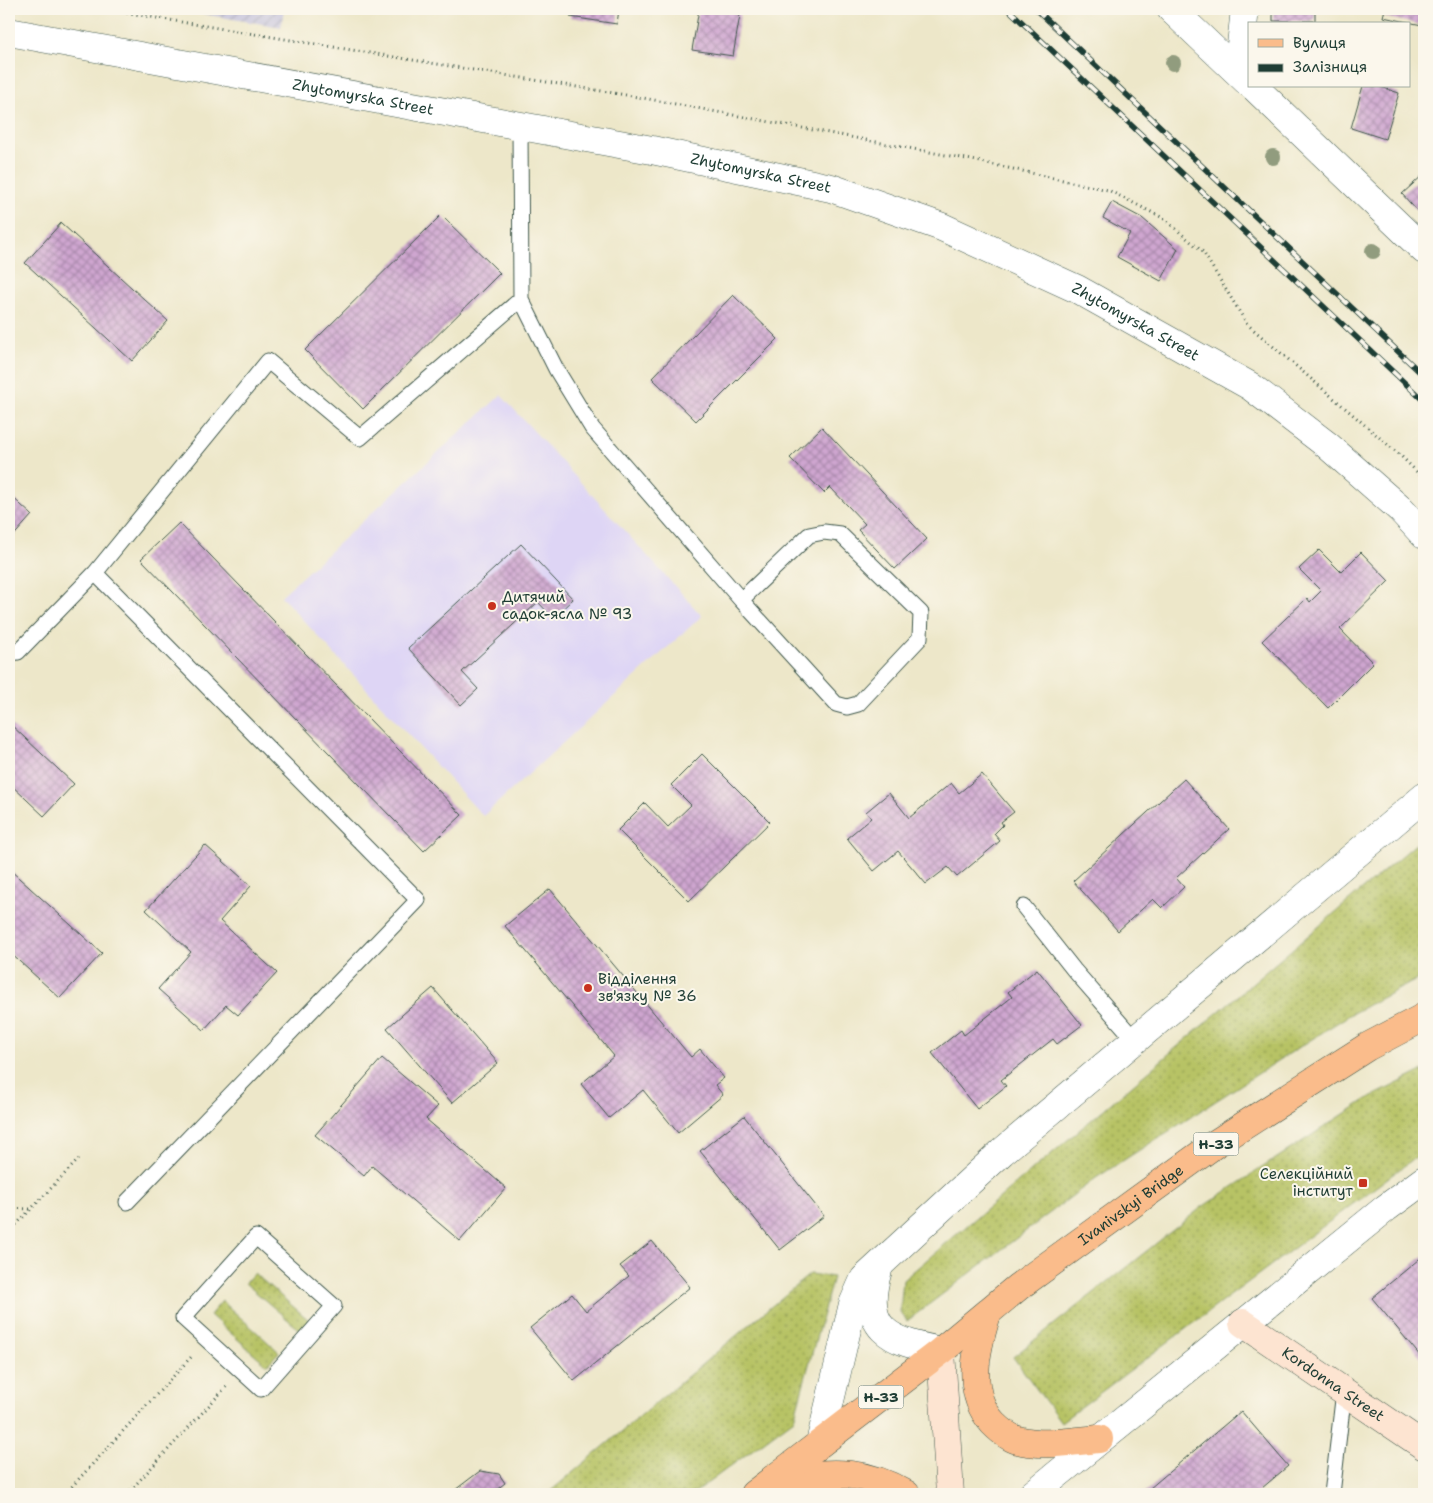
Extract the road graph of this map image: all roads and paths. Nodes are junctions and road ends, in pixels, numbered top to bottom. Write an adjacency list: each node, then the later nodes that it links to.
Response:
1 (1171, 9): 4 (street)
2 (1244, 9): 4 (street)
3 (9, 32): 6 (street, Zhytomyrska Street)
4 (1247, 80)
5 (1255, 88): 7 (street)
6 (520, 126): 8 (lane); 9 (street, Zhytomyrska Street)
7 (1424, 250)
8 (521, 299): 10 (lane); 11 (lane)
9 (1424, 535)
10 (95, 573): 12 (lane); 19 (lane)
11 (741, 600): 11 (lane)
12 (9, 654)
13 (1424, 797): 16 (street)
14 (1024, 907): 16 (lane)
15 (1424, 1017): 24 (main road, Ivanivskyi Bridge / Н-33)
16 (1134, 1040): 23 (street)
17 (79, 1159): 21 (path)
18 (1424, 1180): 25 (street)
19 (126, 1202)
20 (9, 1208): 21 (path)
21 (31, 1209): 22 (path)
22 (9, 1232)
23 (880, 1262): 27 (street); 31 (street)
24 (987, 1314): 27 (main road, Н-33); 30 (main road)
25 (1243, 1323): 29 (main road, Kordonna Street); 30 (street)
26 (207, 1340): 28 (lane); 28 (lane); 34 (path)
27 (941, 1351): 31 (main road, Н-33); 37 (main road)
28 (242, 1371): 35 (path)
29 (1344, 1391): 32 (main road, Kordonna Street); 39 (lane)
30 (1099, 1439): 38 (street)
31 (820, 1443): 33 (main road, Н-33)
32 (1424, 1446)
33 (763, 1486): 36 (main road)
34 (65, 1494)
35 (127, 1494)
36 (906, 1494)
37 (950, 1494)
38 (1033, 1494)
39 (1332, 1494)

